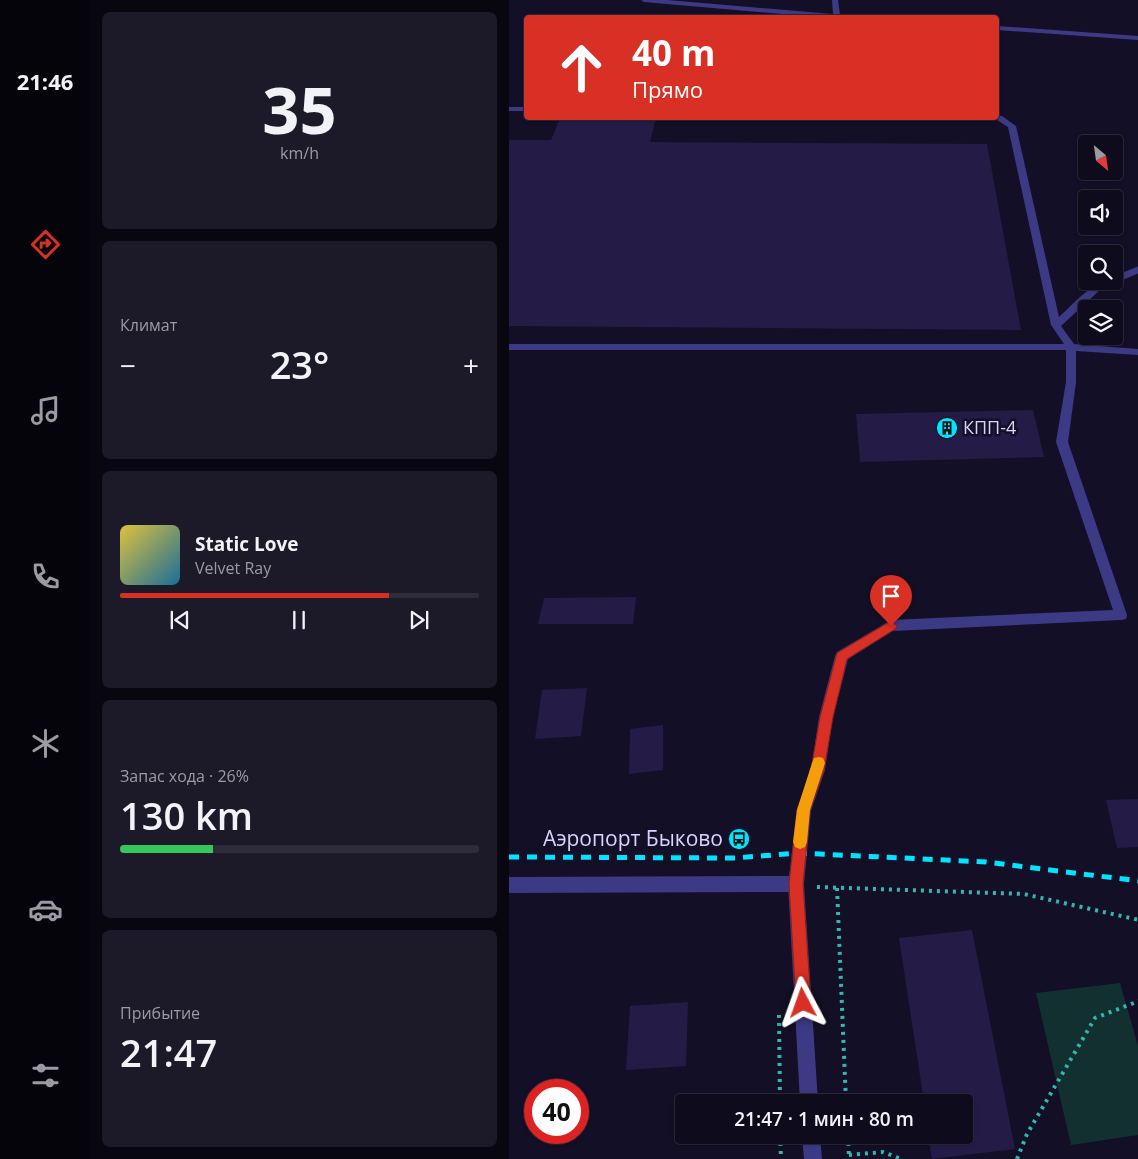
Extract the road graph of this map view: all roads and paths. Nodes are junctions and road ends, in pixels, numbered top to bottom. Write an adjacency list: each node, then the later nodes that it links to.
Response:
1 (644, 0): 3 (street)
2 (835, 0): 4 (street)
3 (825, 15)
4 (837, 15)
5 (999, 28): 6 (street)
6 (1138, 38)
7 (509, 109): 8 (street)
8 (524, 109)
9 (999, 118): 13 (street)
10 (1138, 269): 11 (street)
11 (1123, 275)
12 (1096, 290): 13 (street)
13 (1056, 325): 15 (street)
14 (509, 347): 15 (street)
15 (1071, 347): 16 (street); 17 (street)
16 (1138, 352)
17 (796, 884): 18 (street); 19 (path); 22 (street)
18 (509, 885)
19 (837, 888): 20 (path); 23 (path)
20 (1138, 920)
21 (1138, 1001): 31 (path)
22 (809, 1094)
23 (846, 1094)
24 (780, 1144): 28 (path)
25 (812, 1144): 29 (street)
26 (848, 1144): 27 (path)
27 (849, 1157): 30 (path)
28 (781, 1159)
29 (813, 1159)
30 (901, 1159)
31 (1017, 1159)

